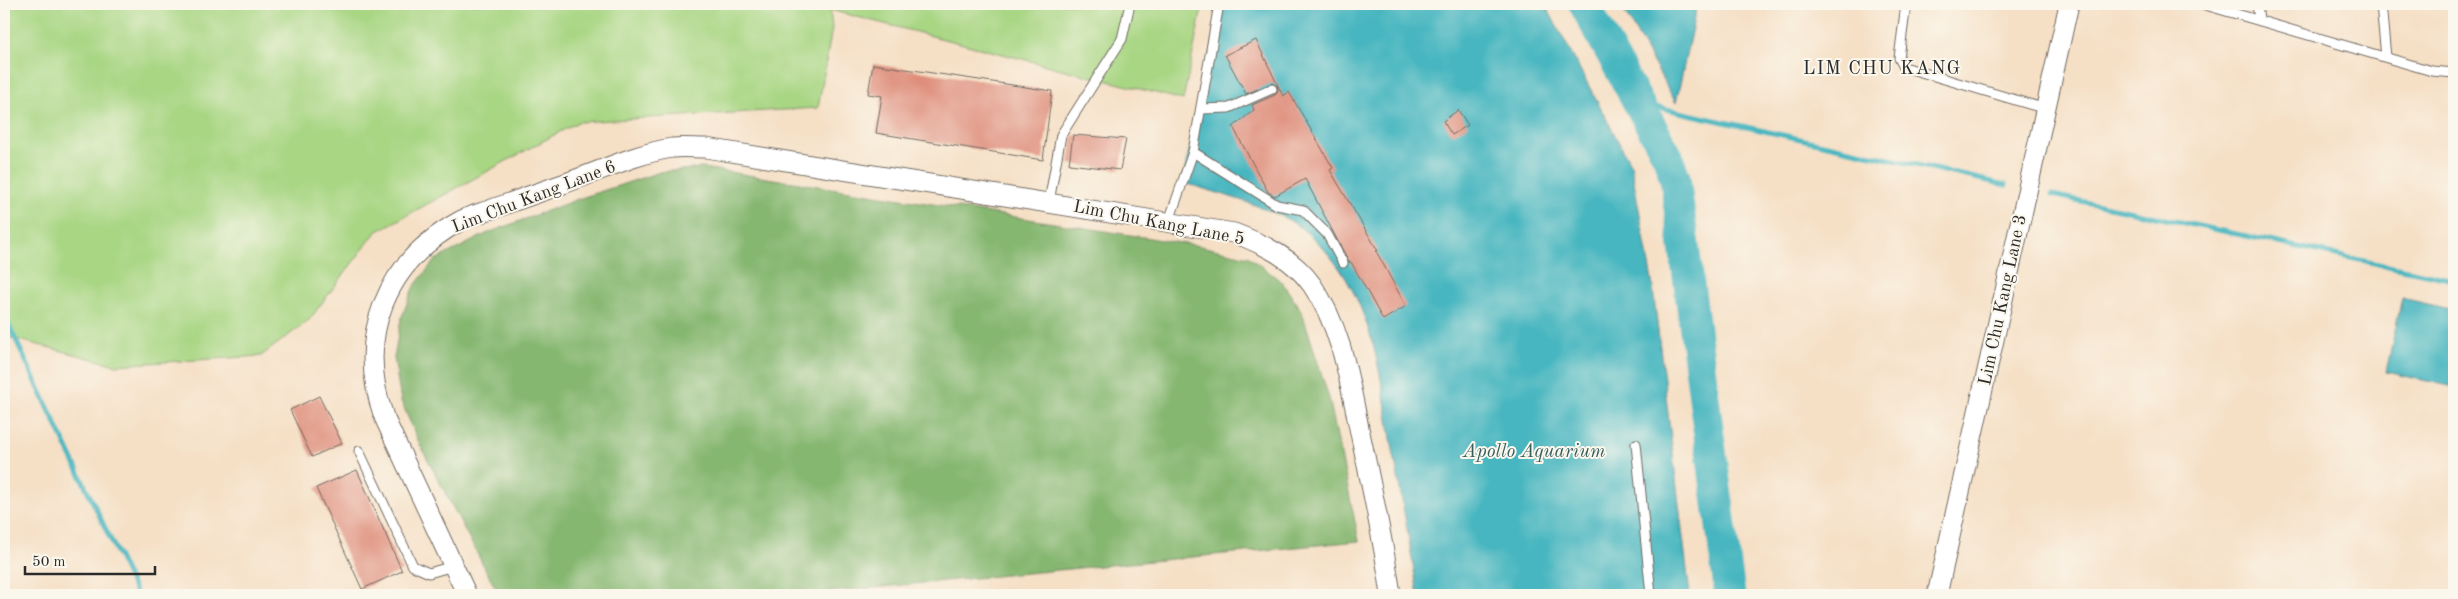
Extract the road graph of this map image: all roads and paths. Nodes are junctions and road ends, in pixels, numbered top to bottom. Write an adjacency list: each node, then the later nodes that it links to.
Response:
1 (1130, 4): 17 (lane)
2 (1219, 4): 13 (lane)
3 (1906, 4): 14 (lane)
4 (2070, 4): 14 (street, Lim Chu Kang Lane 3)
5 (2202, 4): 8 (lane)
6 (2258, 4): 9 (lane)
7 (2381, 4): 10 (lane)
8 (2216, 6): 9 (lane)
9 (2259, 20): 10 (lane)
10 (2386, 57): 11 (lane)
11 (2454, 73)
12 (1272, 89): 13 (lane)
13 (1201, 109): 16 (lane)
14 (2046, 109): 26 (street, Lim Chu Kang Lane 3)
15 (672, 148): 17 (street, Lim Chu Kang Lane 5); 22 (street, Lim Chu Kang Lane 6)
16 (1193, 152): 18 (lane); 19 (lane)
17 (1049, 202): 18 (street, Lim Chu Kang Lane 5)
18 (1169, 222): 24 (street, Lim Chu Kang Lane 5)
19 (1343, 263)
20 (1636, 444): 25 (lane)
21 (359, 451): 22 (lane)
22 (453, 566): 23 (street, Lim Chu Kang Lane 6)
23 (467, 595)
24 (1391, 595)
25 (1651, 595)
26 (1937, 595)

